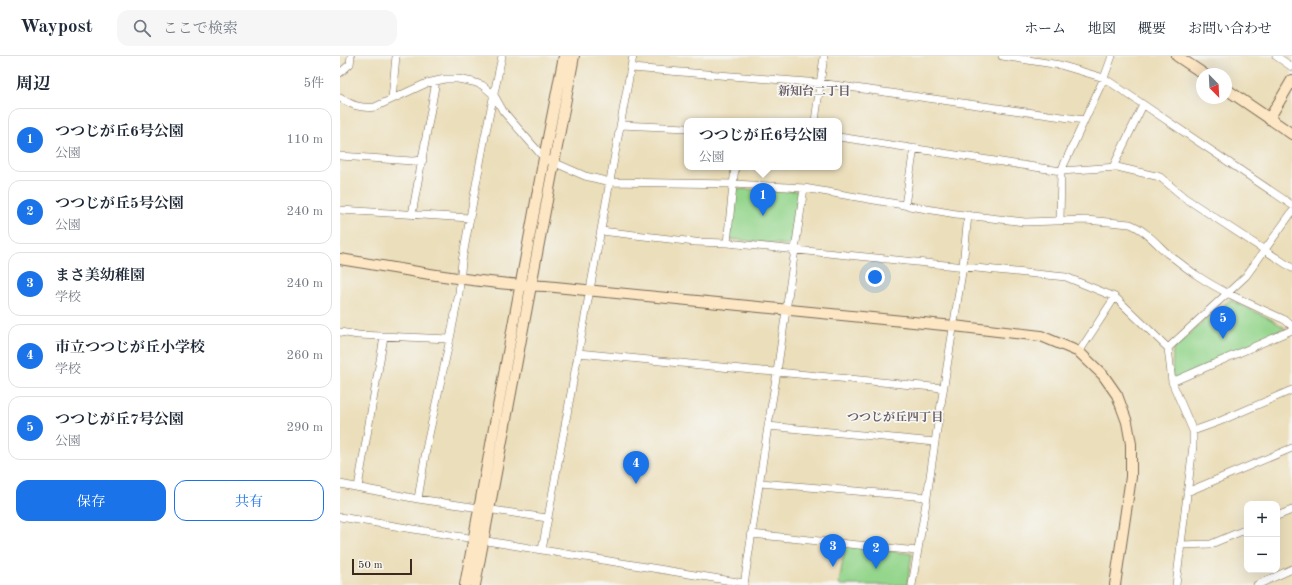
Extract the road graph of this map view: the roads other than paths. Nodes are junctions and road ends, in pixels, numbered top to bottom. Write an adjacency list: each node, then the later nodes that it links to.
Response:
1 (352, 56): 15 (street)
2 (396, 56): 23 (street)
3 (502, 56): 21 (street)
4 (564, 56): 35 (street)
5 (574, 56): 35 (street)
6 (633, 56): 13 (street)
7 (824, 56): 19 (street)
8 (1002, 56): 16 (street)
9 (1112, 56): 16 (street)
10 (1177, 56): 14 (street)
11 (1276, 56): 12 (street)
12 (1292, 67)
13 (631, 68): 19 (street); 28 (street)
14 (1196, 69)
15 (340, 73)
16 (1104, 78): 24 (street); 27 (street)
17 (1292, 80): 26 (street)
18 (436, 81): 21 (street); 23 (street); 34 (street)
19 (820, 83): 25 (street); 27 (street)
20 (1232, 93): 26 (street)
21 (494, 96): 35 (street); 48 (street)
22 (340, 98): 23 (street)
23 (392, 99)
24 (1143, 105): 36 (street); 43 (street)
25 (815, 118)
26 (1269, 119): 30 (street)
27 (1084, 120): 38 (street)
28 (620, 125): 29 (street); 39 (street)
29 (684, 128)
30 (1292, 134)
31 (842, 137): 32 (street)
32 (914, 148): 38 (street); 42 (street)
33 (340, 156): 34 (street)
34 (423, 160): 46 (street)
35 (549, 160): 39 (street); 58 (street)
36 (1113, 167): 38 (street); 52 (street)
37 (735, 170): 40 (street)
38 (1061, 171): 49 (street)
39 (610, 182): 40 (street); 50 (street)
40 (734, 184): 41 (street); 51 (street)
41 (804, 188): 42 (street); 53 (street)
42 (905, 205): 47 (street)
43 (1292, 205)
44 (340, 210): 46 (street)
45 (1292, 212): 52 (street)
46 (412, 215): 48 (street)
47 (968, 215): 49 (street); 55 (street)
48 (470, 218): 57 (street)
49 (1060, 221): 60 (street)
50 (601, 231): 51 (street); 59 (street)
51 (727, 243): 53 (street)
52 (1265, 249): 56 (street); 60 (street)
53 (795, 250): 55 (street); 62 (street)
54 (340, 259): 57 (street)
55 (962, 266): 61 (street); 63 (street)
56 (1292, 268)
57 (460, 278): 58 (street); 68 (street)
58 (526, 285): 59 (street); 86 (street)
59 (590, 291): 62 (street); 71 (street)
60 (1228, 293): 64 (street); 69 (street)
61 (1116, 297): 69 (street); 70 (street)
62 (786, 310): 63 (street); 72 (street)
63 (954, 326): 70 (street); 74 (street)
64 (1292, 326)
65 (1292, 330): 73 (street)
66 (340, 332): 67 (street)
67 (384, 337): 68 (street); 82 (street)
68 (450, 339): 85 (street)
69 (1168, 348): 73 (street)
70 (1079, 352): 102 (street)
71 (578, 353): 72 (street); 90 (street)
72 (778, 372): 74 (street); 76 (street)
73 (1172, 382): 77 (street)
74 (943, 388): 78 (street)
75 (1292, 390): 77 (street)
76 (768, 426): 78 (street); 80 (street)
77 (1193, 431): 83 (street)
78 (934, 442): 84 (street)
79 (1292, 448): 83 (street)
80 (760, 483): 84 (street); 92 (street)
81 (340, 484): 82 (street)
82 (358, 487): 85 (street)
83 (1187, 492): 94 (street)
84 (927, 497): 96 (street)
85 (418, 499): 86 (street)
86 (484, 509): 90 (street); 93 (street)
87 (1292, 510): 88 (street)
88 (1280, 515)
89 (340, 517): 93 (street)
90 (547, 518): 95 (street)
91 (1244, 530): 94 (street)
92 (751, 534): 96 (street); 98 (street)
93 (478, 540): 95 (street); 99 (street); 100 (street)
94 (1180, 545): 103 (street)
95 (542, 550): 98 (street)
96 (917, 551): 101 (street)
97 (1292, 569): 104 (street)
98 (744, 584)
99 (465, 585)
100 (475, 585)
101 (912, 585)
102 (1115, 585)
103 (1176, 585)
104 (1257, 585)

